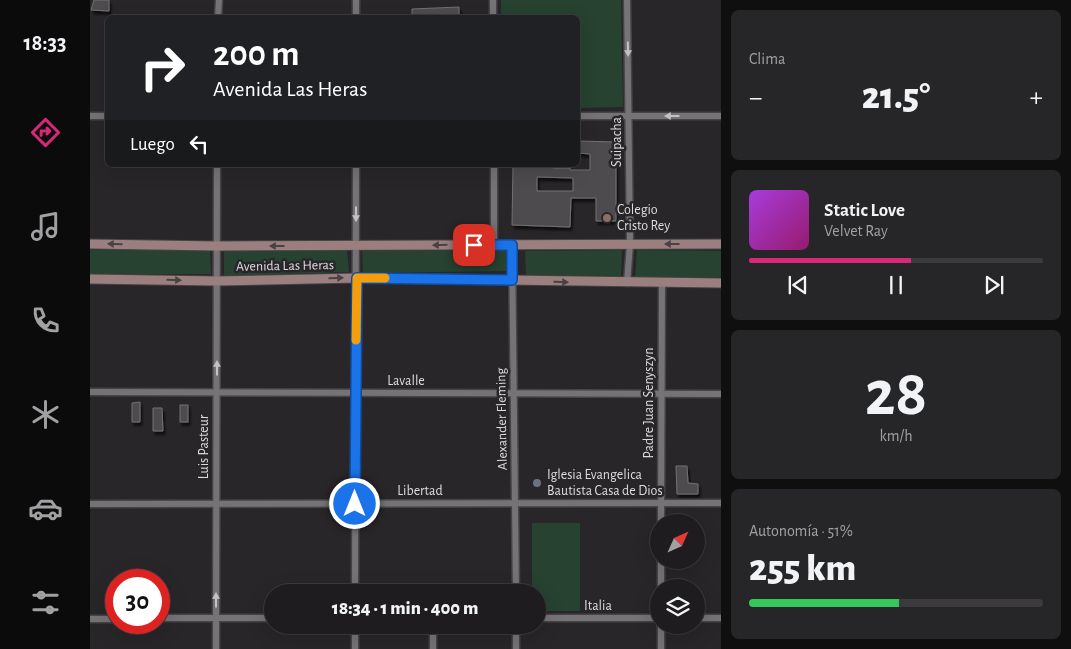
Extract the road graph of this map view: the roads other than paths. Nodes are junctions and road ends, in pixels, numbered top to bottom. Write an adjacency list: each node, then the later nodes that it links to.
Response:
1 (218, 0): 5 (street)
2 (356, 0): 6 (street)
3 (493, 0): 7 (street)
4 (627, 0): 11 (street, Suipacha, one-way to 11)
5 (218, 15)
6 (356, 15)
7 (493, 15)
8 (90, 116): 9 (street)
9 (105, 116)
10 (580, 116): 11 (street)
11 (630, 116): 12 (street, one-way to 11); 18 (street, Suipacha)
12 (721, 116)
13 (217, 167): 21 (street, Luis Pasteur)
14 (356, 167): 22 (street, one-way to 22)
15 (494, 167): 17 (street)
16 (90, 244): 21 (main road, Avenida Las Heras, one-way to 16)
17 (494, 244): 20 (main road, Avenida Las Heras); 22 (main road, Avenida Las Heras, one-way to 22)
18 (630, 244): 19 (main road, Avenida Las Heras, one-way to 18); 20 (main road, Avenida Las Heras); 27 (street, Suipacha)
19 (721, 244)
20 (512, 245): 25 (street, Alexander Fleming)
21 (217, 246): 22 (main road, Avenida Las Heras, one-way to 21); 26 (street, Luis Pasteur)
22 (355, 246): 23 (street)
23 (357, 278): 25 (main road, Avenida Las Heras); 26 (main road, Avenida Las Heras, one-way to 23); 32 (street)
24 (90, 279): 26 (main road, Avenida Las Heras, one-way to 26)
25 (512, 280): 27 (main road, Avenida Las Heras, one-way to 27); 33 (street, Alexander Fleming)
26 (217, 281): 31 (street, Luis Pasteur, one-way to 26)
27 (628, 283): 28 (main road, Avenida Las Heras)
28 (662, 283): 29 (main road, Avenida Las Heras); 34 (street, Padre Juan Senyszyn)
29 (721, 283)
30 (90, 392): 31 (street, Lavalle)
31 (216, 393): 32 (street, Lavalle); 40 (street, Luis Pasteur)
32 (355, 393): 33 (street, Lavalle); 41 (street)
33 (514, 394): 34 (street, Lavalle); 36 (street, Alexander Fleming)
34 (662, 394): 35 (street, Lavalle); 37 (street, Padre Juan Senyszyn)
35 (721, 394)
36 (515, 503): 37 (street, Libertad); 41 (street, Libertad); 44 (street, Alexander Fleming)
37 (661, 503): 38 (street, Libertad); 42 (street, Padre Juan Senyszyn)
38 (721, 503)
39 (90, 504): 40 (street, Libertad)
40 (217, 504): 41 (street, Libertad); 48 (street, Luis Pasteur, one-way to 40)
41 (355, 504): 43 (street)
42 (661, 514)
43 (355, 584)
44 (516, 584)
45 (90, 618): 46 (street)
46 (105, 618)
47 (170, 618): 48 (street)
48 (216, 618): 49 (street); 58 (street, Luis Pasteur)
49 (264, 618)
50 (546, 618): 51 (street, Italia)
51 (650, 618)
52 (705, 618): 53 (street)
53 (721, 618)
54 (355, 634): 59 (street)
55 (433, 634): 60 (street)
56 (516, 634): 61 (street)
57 (661, 634): 62 (street)
58 (216, 649)
59 (355, 649)
60 (433, 649)
61 (516, 649)
62 (661, 649)

